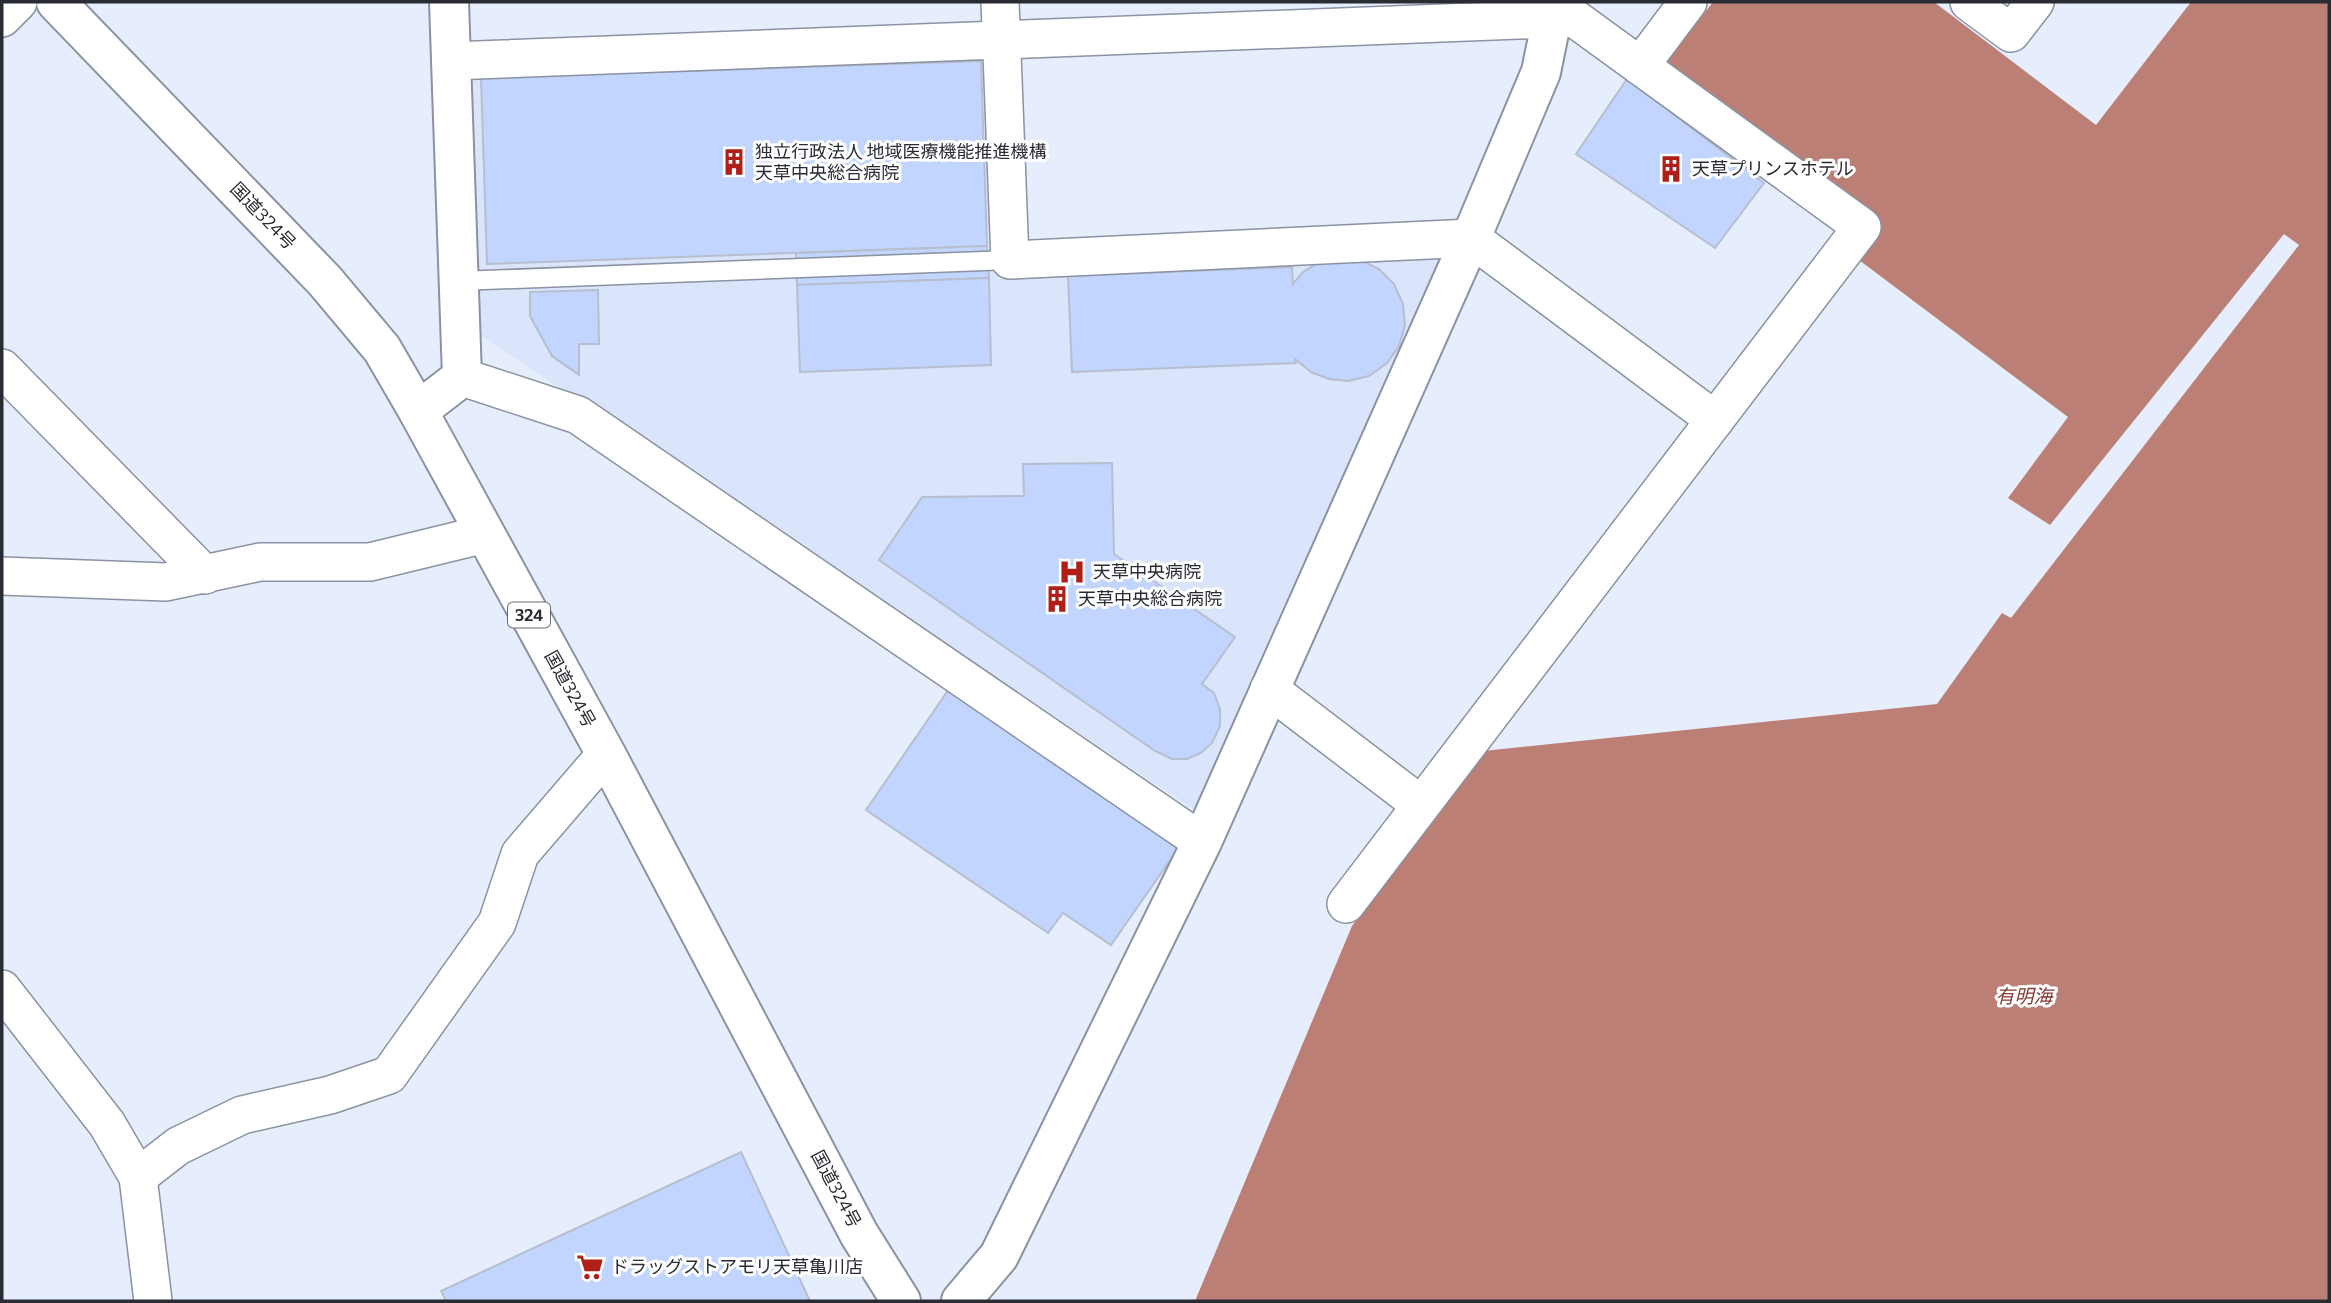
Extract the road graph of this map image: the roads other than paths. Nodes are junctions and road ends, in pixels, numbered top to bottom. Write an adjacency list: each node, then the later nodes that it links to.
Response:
1 (18, 2): 9 (street)
2 (56, 2): 18 (main road, 国道324号 / 324)
3 (449, 2): 11 (main road)
4 (1000, 2): 10 (street)
5 (1688, 2): 12 (street)
6 (1969, 2): 7 (street)
7 (2035, 2)
8 (1551, 10): 10 (street); 12 (street); 13 (main road)
9 (2, 18)
10 (1001, 40): 11 (street); 14 (street)
11 (451, 61): 15 (main road)
12 (1640, 66): 19 (street)
13 (1471, 238): 14 (street); 19 (street); 23 (main road)
14 (1010, 260): 15 (lane)
15 (459, 281): 17 (main road)
16 (2, 368): 21 (street)
17 (462, 377): 18 (main road); 26 (street)
18 (418, 411): 20 (main road, 国道324号 / 324)
19 (1715, 420): 25 (street)
20 (485, 534): 21 (street); 24 (main road, 国道324号 / 324)
21 (205, 575): 22 (street)
22 (2, 576)
23 (1269, 689): 25 (street); 26 (main road)
24 (606, 754): 29 (street); 31 (main road, 国道324号 / 324)
25 (1421, 805): 27 (street)
26 (1202, 842): 32 (main road)
27 (1346, 904)
28 (2, 989): 29 (street)
29 (138, 1177): 30 (street)
30 (153, 1301)
31 (901, 1301)
32 (961, 1301)

